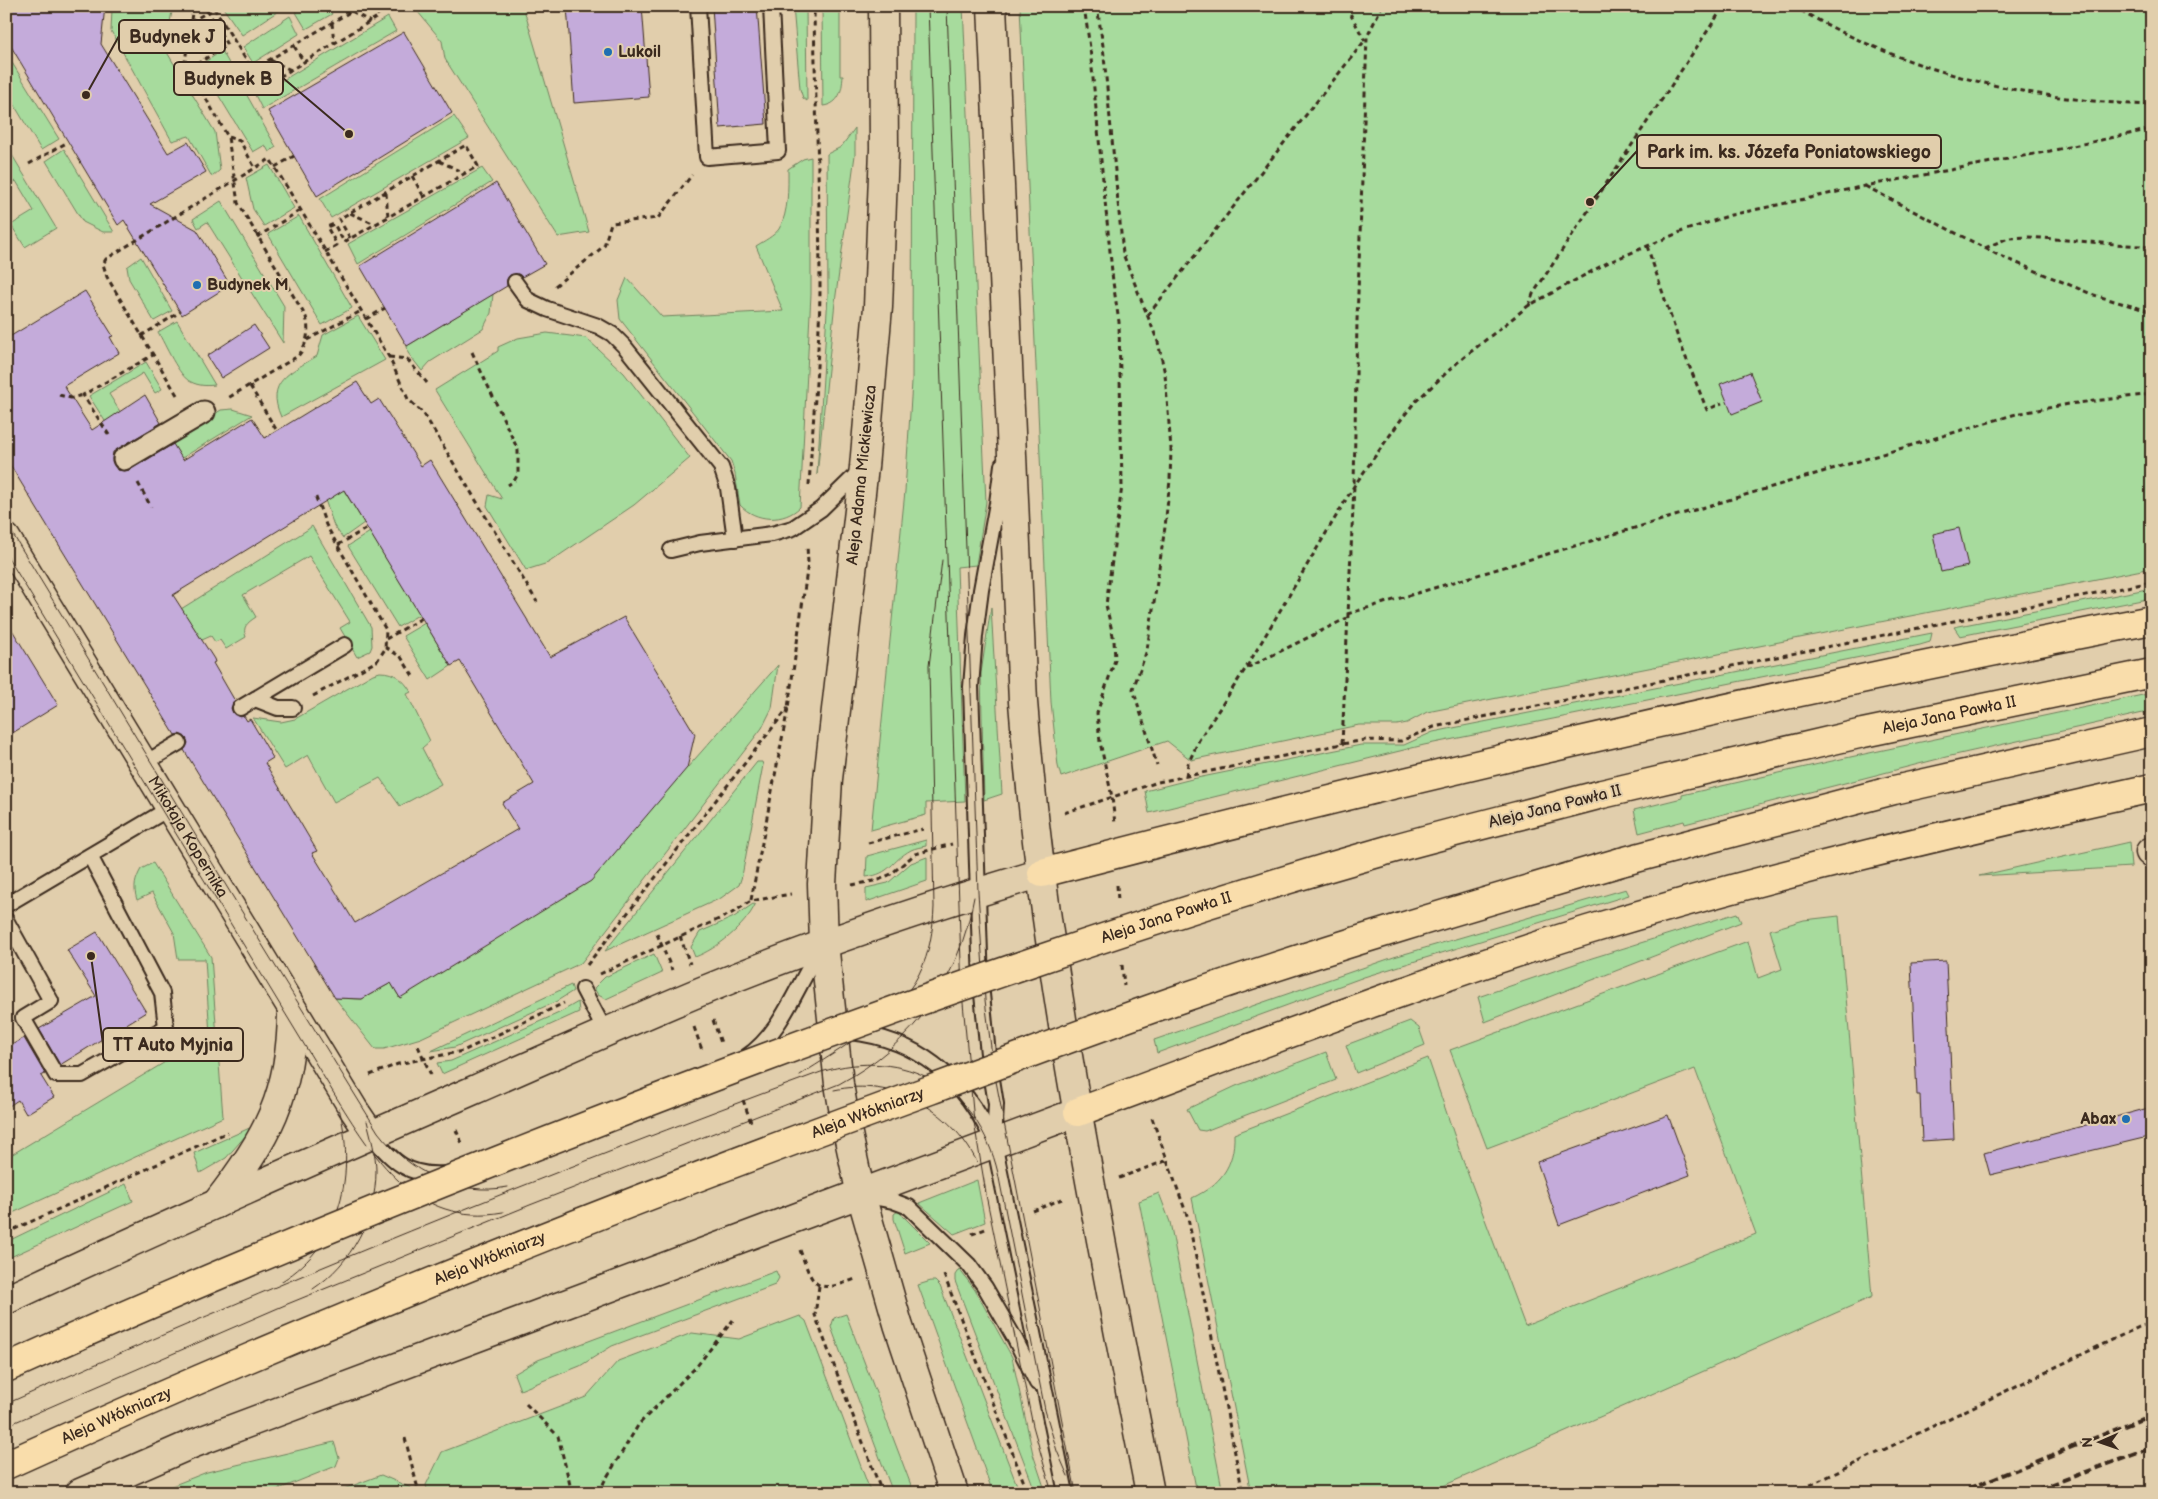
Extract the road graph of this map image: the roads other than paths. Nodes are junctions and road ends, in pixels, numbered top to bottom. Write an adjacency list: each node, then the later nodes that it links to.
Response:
1 (698, 6): 2 (lane)
2 (771, 6)
3 (883, 6): 9 (main road, Aleja Adama Mickiewicza)
4 (992, 6): 6 (main road)
5 (514, 282): 11 (lane)
6 (1010, 399): 25 (main road); 26 (lane)
7 (204, 412): 8 (street)
8 (124, 459)
9 (864, 467): 11 (lane); 29 (main road, Aleja Adama Mickiewicza)
10 (6, 538): 21 (main road, Mikołaja Kopernika)
11 (735, 539): 12 (lane)
12 (671, 550)
13 (2152, 620): 25 (main road)
14 (345, 645): 16 (lane)
15 (2152, 674): 41 (main road, Aleja Jana Pawła II, bridge)
16 (255, 699): 17 (lane); 18 (lane)
17 (240, 708)
18 (292, 708)
19 (2152, 732): 43 (main road, Aleja Włókniarzy, bridge)
20 (180, 743): 21 (lane)
21 (145, 766): 23 (main road, Mikołaja Kopernika)
22 (2152, 788): 35 (main road)
23 (170, 808): 24 (lane); 31 (main road, Mikołaja Kopernika)
24 (90, 856): 27 (lane); 28 (lane)
25 (1042, 873): 26 (main road); 35 (main road)
26 (978, 892): 29 (main road); 37 (lane)
27 (6, 904)
28 (6, 920)
29 (824, 944): 32 (main road, Aleja Adama Mickiewicza); 33 (main road); 34 (lane)
30 (583, 989): 33 (lane)
31 (292, 1009): 36 (main road, Mikołaja Kopernika); 39 (main road)
32 (833, 1032): 34 (lane); 37 (lane); 38 (main road, Aleja Adama Mickiewicza)
33 (606, 1033): 36 (main road)
34 (730, 1067): 36 (lane)
35 (1078, 1112): 37 (main road); 47 (main road)
36 (371, 1135): 39 (main road)
37 (994, 1143): 38 (main road); 42 (lane)
38 (861, 1194): 42 (lane); 44 (main road); 45 (main road, Aleja Adama Mickiewicza)
39 (216, 1204): 40 (main road)
40 (6, 1300)
41 (6, 1368)
42 (1048, 1410): 46 (lane)
43 (6, 1465)
44 (80, 1493)
45 (954, 1493)
46 (1066, 1493)
47 (1150, 1493)

